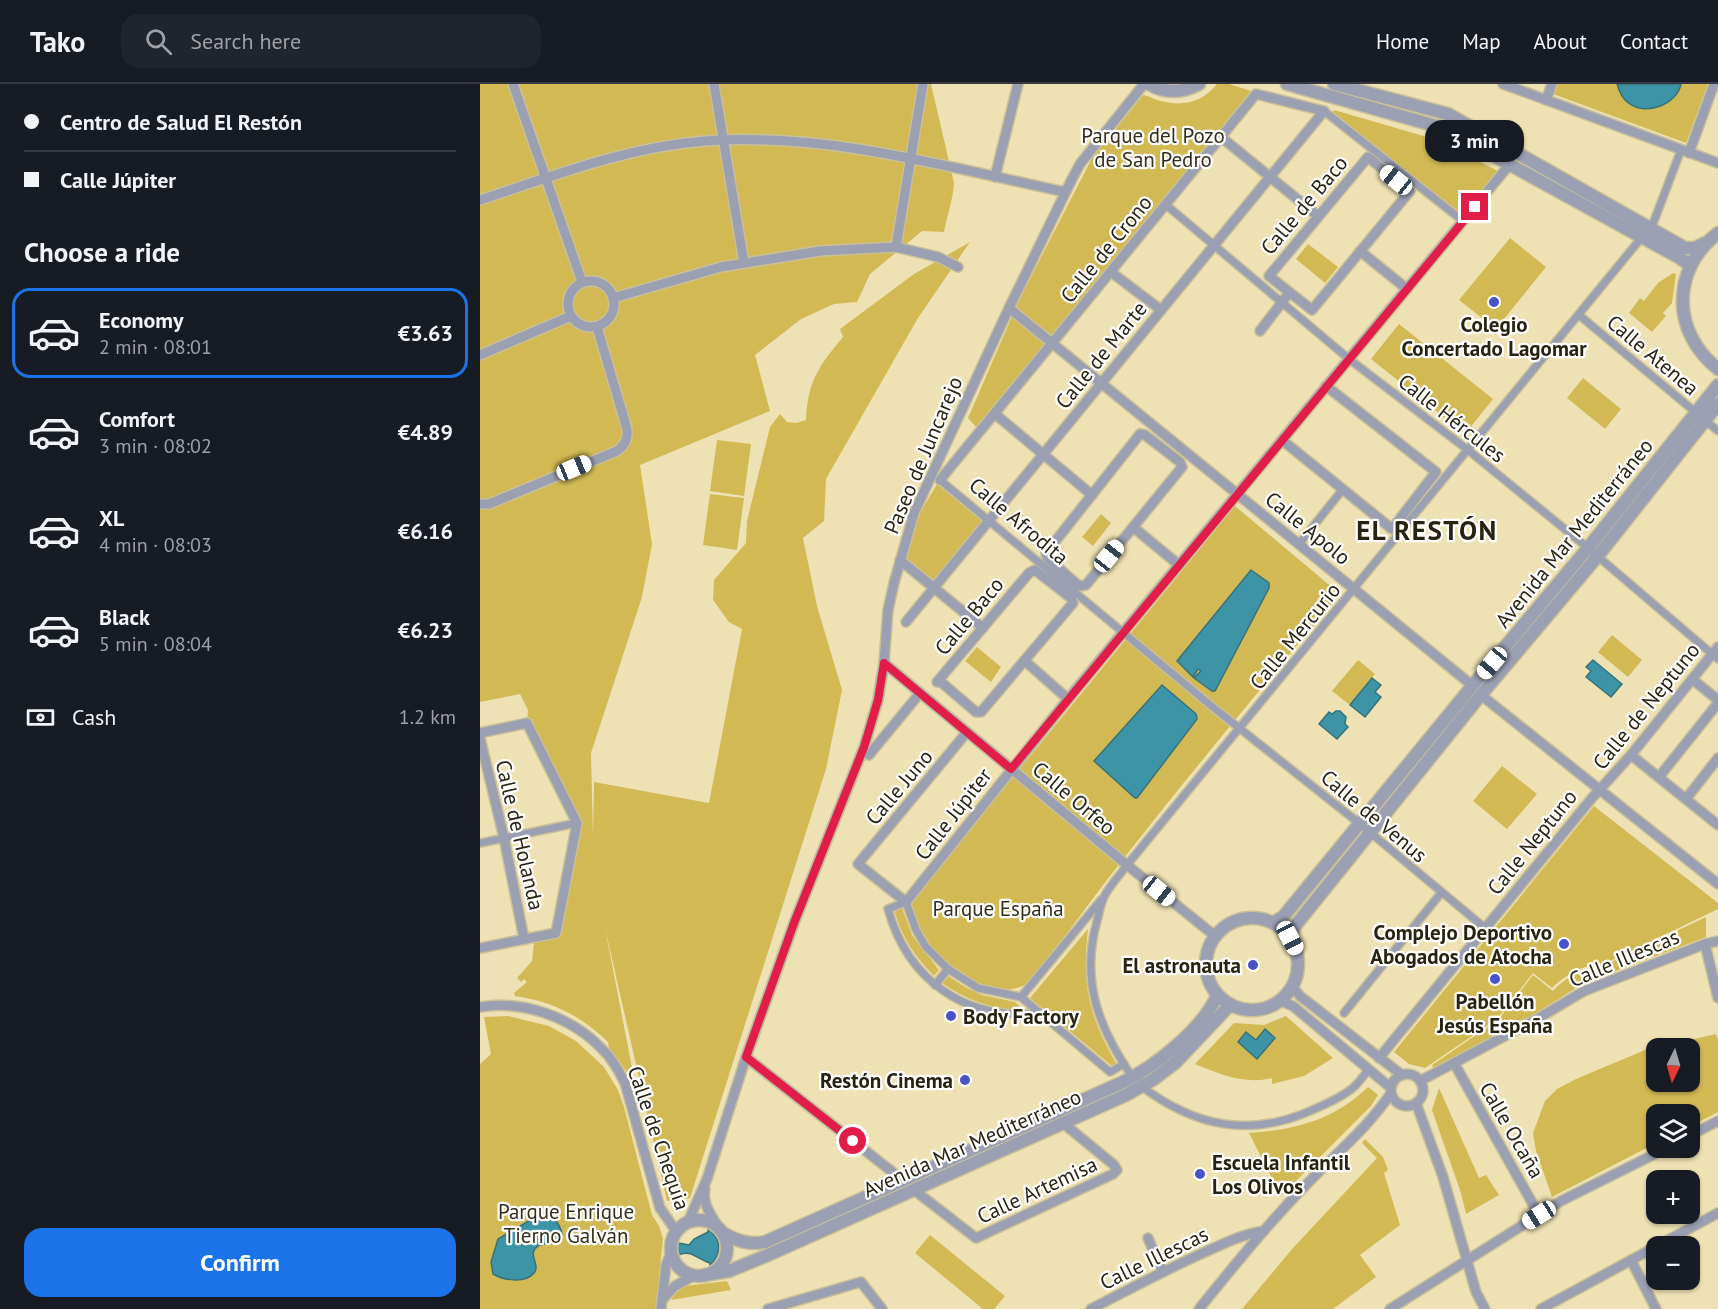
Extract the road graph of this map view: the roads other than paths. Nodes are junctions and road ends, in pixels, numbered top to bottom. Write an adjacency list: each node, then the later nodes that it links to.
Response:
1 (513, 84): 23 (street)
2 (714, 84): 16 (street)
3 (923, 84): 18 (street)
4 (1018, 84): 22 (street)
5 (1144, 84): 24 (street, Paseo de Juncarejo)
6 (1149, 84): 7 (street)
7 (1199, 84)
8 (1287, 84): 20 (street)
9 (1334, 84): 30 (street)
10 (1503, 84): 13 (street)
11 (1552, 84): 13 (street)
12 (1714, 84): 17 (street)
13 (1546, 100): 17 (street)
14 (1324, 111): 15 (street, Calle de Crono); 21 (street, Calle de Marte); 28 (street)
15 (1221, 137): 21 (street); 26 (street, Calle de Crono)
16 (724, 141): 18 (street); 23 (street); 35 (street)
17 (1685, 152): 19 (street); 30 (street, Calle Mercurio)
18 (910, 158): 22 (street); 33 (street)
19 (1718, 163)
20 (1510, 164): 28 (street, Calle Júpiter); 30 (street)
21 (1270, 176): 27 (street); 32 (street, Calle de Marte)
22 (995, 177): 24 (street)
23 (546, 178): 25 (street); 39 (street)
24 (1065, 192): 44 (street, Paseo de Juncarejo)
25 (480, 200)
26 (1165, 204): 32 (street, Calle Hércules); 38 (street, Calle de Crono)
27 (1318, 216): 34 (street, Calle de Baco); 41 (street, Calle de Baco)
28 (1463, 221): 40 (street, Calle Júpiter)
29 (1718, 232): 31 (street)
30 (1646, 233): 31 (street); 36 (street); 46 (street, Calle Mercurio)
31 (1705, 243): 36 (street)
32 (1214, 245): 43 (street, Calle Hércules); 45 (street, Calle de Marte)
33 (896, 247): 35 (street); 37 (street)
34 (1360, 251): 40 (street); 41 (street)
35 (744, 263): 42 (street)
36 (1690, 265): 53 (street)
37 (958, 267)
38 (1112, 272): 45 (street); 50 (street, Calle de Crono)
39 (582, 282): 42 (street); 47 (street)
40 (1407, 289): 52 (street, Calle Júpiter)
41 (1289, 293): 43 (street)
42 (613, 298): 48 (street)
43 (1282, 302): 49 (street); 52 (street, Calle Hércules)
44 (1009, 308): 50 (street, Calle Apolo); 76 (street, Paseo de Juncarejo)
45 (1161, 310): 54 (street, Calle de Marte)
46 (1579, 315): 59 (street, Calle Atenea); 62 (street, Calle Mercurio)
47 (571, 316): 48 (street); 51 (street)
48 (597, 327): 70 (street)
49 (1260, 331)
50 (1053, 343): 54 (street, Calle Apolo); 58 (street, Calle de Crono)
51 (480, 355)
52 (1349, 359): 56 (street, Calle Júpiter); 62 (street, Calle Hércules)
53 (1718, 369)
54 (1101, 383): 63 (street, Calle de Marte); 68 (street, Calle Apolo)
55 (1718, 385): 59 (street, Avenida Mar Mediterráneo)
56 (1326, 386): 61 (street, Calle Júpiter); 64 (street)
57 (1718, 404): 59 (street, Avenida Mar Mediterráneo)
58 (995, 414): 63 (street); 66 (street, Calle de Crono)
59 (1701, 416): 60 (street, Calle Atenea); 75 (street, Avenida Mar Mediterráneo)
60 (1718, 431)
61 (1281, 440): 67 (street); 68 (street, Calle Júpiter)
62 (1468, 450): 65 (street, Calle Mercurio); 75 (street, Calle Hércules)
63 (1043, 454): 69 (street); 71 (street, Calle de Marte)
64 (1436, 472): 65 (street); 73 (street)
65 (1445, 479): 73 (street, Calle Mercurio)
66 (940, 480): 71 (street, Calle Afrodita)
67 (1343, 489): 73 (street); 74 (street)
68 (1237, 494): 74 (street, Calle Apolo); 77 (street, Calle Júpiter)
69 (1092, 495): 72 (street, Calle Afrodita); 72 (street)
70 (480, 504)
71 (989, 520): 79 (street, Calle de Marte); 83 (street, Calle Afrodita)
72 (1132, 527): 77 (street)
73 (1396, 532): 80 (street, Calle Mercurio)
74 (1299, 544): 80 (street, Calle Apolo)
75 (1593, 552): 84 (street, Calle Hércules); 88 (street, Avenida Mar Mediterráneo)
76 (900, 560): 79 (street); 86 (street, Paseo de Juncarejo)
77 (1179, 565): 83 (street, Calle Júpiter)
78 (1029, 573): 82 (street, Calle Baco); 85 (street, Calle Afrodita)
79 (934, 588): 81 (street, Calle de Marte); 82 (street)
80 (1354, 590): 88 (street, Calle Apolo); 92 (street, Calle Mercurio)
81 (906, 622)
82 (983, 628): 85 (street, Calle Baco)
83 (1124, 632): 90 (street, Calle Júpiter); 92 (street, Calle Afrodita)
84 (1716, 653): 87 (street, Calle de Neptuno)
85 (1025, 662): 90 (street)
86 (884, 663): 89 (street, Calle Orfeo); 133 (street, Paseo de Juncarejo)
87 (1692, 679): 91 (street); 97 (street, Calle de Neptuno)
88 (1477, 690): 101 (street, Calle Apolo); 105 (street, Avenida Mar Mediterráneo); 106 (street, Avenida Mar Mediterráneo)
89 (920, 693): 93 (street, Calle Orfeo); 96 (street)
90 (1068, 699): 99 (street, Calle Júpiter)
91 (1718, 701): 100 (street)
92 (1240, 729): 105 (street, Calle de Venus); 109 (street, Calle Mercurio)
93 (967, 732): 99 (street, Calle Orfeo); 113 (street, Calle Juno)
94 (480, 733): 104 (street)
95 (480, 738): 107 (street, Calle de Holanda)
96 (869, 755)
97 (1631, 755): 100 (street); 101 (street, Calle de Neptuno)
98 (1718, 758): 102 (street)
99 (1011, 769): 109 (street, Calle Orfeo); 113 (street, Calle Júpiter)
100 (1659, 777): 102 (street)
101 (1600, 789): 110 (street, Calle Apolo); 115 (street, Calle Neptuno)
102 (1686, 799): 103 (street)
103 (1716, 820)
104 (577, 823): 107 (street); 118 (street)
105 (1360, 824): 106 (street, Calle de Venus); 114 (street, Avenida Mar Mediterráneo)
106 (1370, 834): 111 (street, Calle de Venus); 117 (street, Avenida Mar Mediterráneo)
107 (504, 838): 108 (street); 118 (street, Calle de Holanda)
108 (480, 843)
109 (1127, 865): 112 (street, Calle Mercurio); 116 (street, Calle Orfeo)
110 (1718, 884)
111 (1441, 893): 115 (street, Calle de Venus); 131 (street)
112 (1104, 896): 126 (street, Calle Mercurio); 136 (street)
113 (906, 902): 122 (street); 123 (street)
114 (1273, 923): 116 (street); 117 (street)
115 (1485, 928): 134 (street, Calle Neptuno)
116 (1215, 936): 125 (street)
117 (1290, 938): 124 (street)
118 (524, 939): 121 (street)
119 (1718, 941): 120 (street, Calle Illescas)
120 (1705, 944): 127 (street); 135 (street, Calle Illescas)
121 (480, 948)
122 (948, 969): 123 (street); 126 (street)
123 (935, 985): 132 (street)
124 (1293, 987): 128 (street); 134 (street)
125 (1217, 996): 129 (street); 140 (street, Avenida Mar Mediterráneo)
126 (1022, 997): 132 (street)
127 (1718, 998)
128 (1281, 1000): 129 (street); 137 (street)
129 (1230, 1005): 140 (street, Avenida Mar Mediterráneo)
130 (480, 1007): 156 (street, Calle de Chequia)
131 (1344, 1012)
132 (1040, 1013): 136 (street)
133 (746, 1057): 149 (street, Paseo de Juncarejo); 150 (street)
134 (1379, 1058): 138 (street)
135 (1454, 1063): 139 (street, Calle Illescas); 153 (street, Calle Ocaña)
136 (1124, 1064): 140 (street)
137 (1369, 1069): 140 (street); 141 (street)
138 (1402, 1075): 139 (street); 141 (street)
139 (1420, 1081): 142 (street)
140 (1137, 1082): 146 (street, Avenida Mar Mediterráneo); 150 (street, Avenida Mar Mediterráneo)
141 (1391, 1090): 143 (street); 144 (street)
142 (1416, 1103): 143 (street); 162 (street)
143 (1400, 1104): 144 (street)
144 (1378, 1113): 157 (street)
145 (1718, 1121): 147 (street)
146 (1063, 1123): 151 (street, Avenida Mar Mediterráneo); 151 (street, Calle Artemisa)
147 (1700, 1130)
148 (1647, 1158): 153 (street)
149 (707, 1179): 154 (street, Paseo de Juncarejo); 155 (street, Paseo de Juncarejo)
150 (904, 1181): 155 (street, Avenida Mar Mediterráneo)
151 (914, 1190): 165 (street, Avenida Mar Mediterráneo)
152 (1718, 1213): 163 (street)
153 (1539, 1215): 162 (street)
154 (688, 1222): 155 (street); 156 (street)
155 (721, 1230): 165 (street)
156 (676, 1231): 160 (street)
157 (1264, 1231): 159 (street, Calle Illescas); 161 (street)
158 (1148, 1238): 164 (street)
159 (1233, 1239): 161 (street, Calle Illescas); 164 (street, Calle Illescas)
160 (671, 1253): 165 (street); 166 (street)
161 (1243, 1255): 170 (street)
162 (1466, 1260): 171 (street); 172 (street)
163 (1630, 1260): 173 (street); 174 (street)
164 (1162, 1272): 169 (street, Calle Illescas)
165 (700, 1275): 166 (street)
166 (662, 1304)
167 (768, 1309): 168 (street)
168 (882, 1309)
169 (1091, 1309)
170 (1199, 1309)
171 (1390, 1309)
172 (1485, 1309)
173 (1541, 1309)
174 (1656, 1309)

